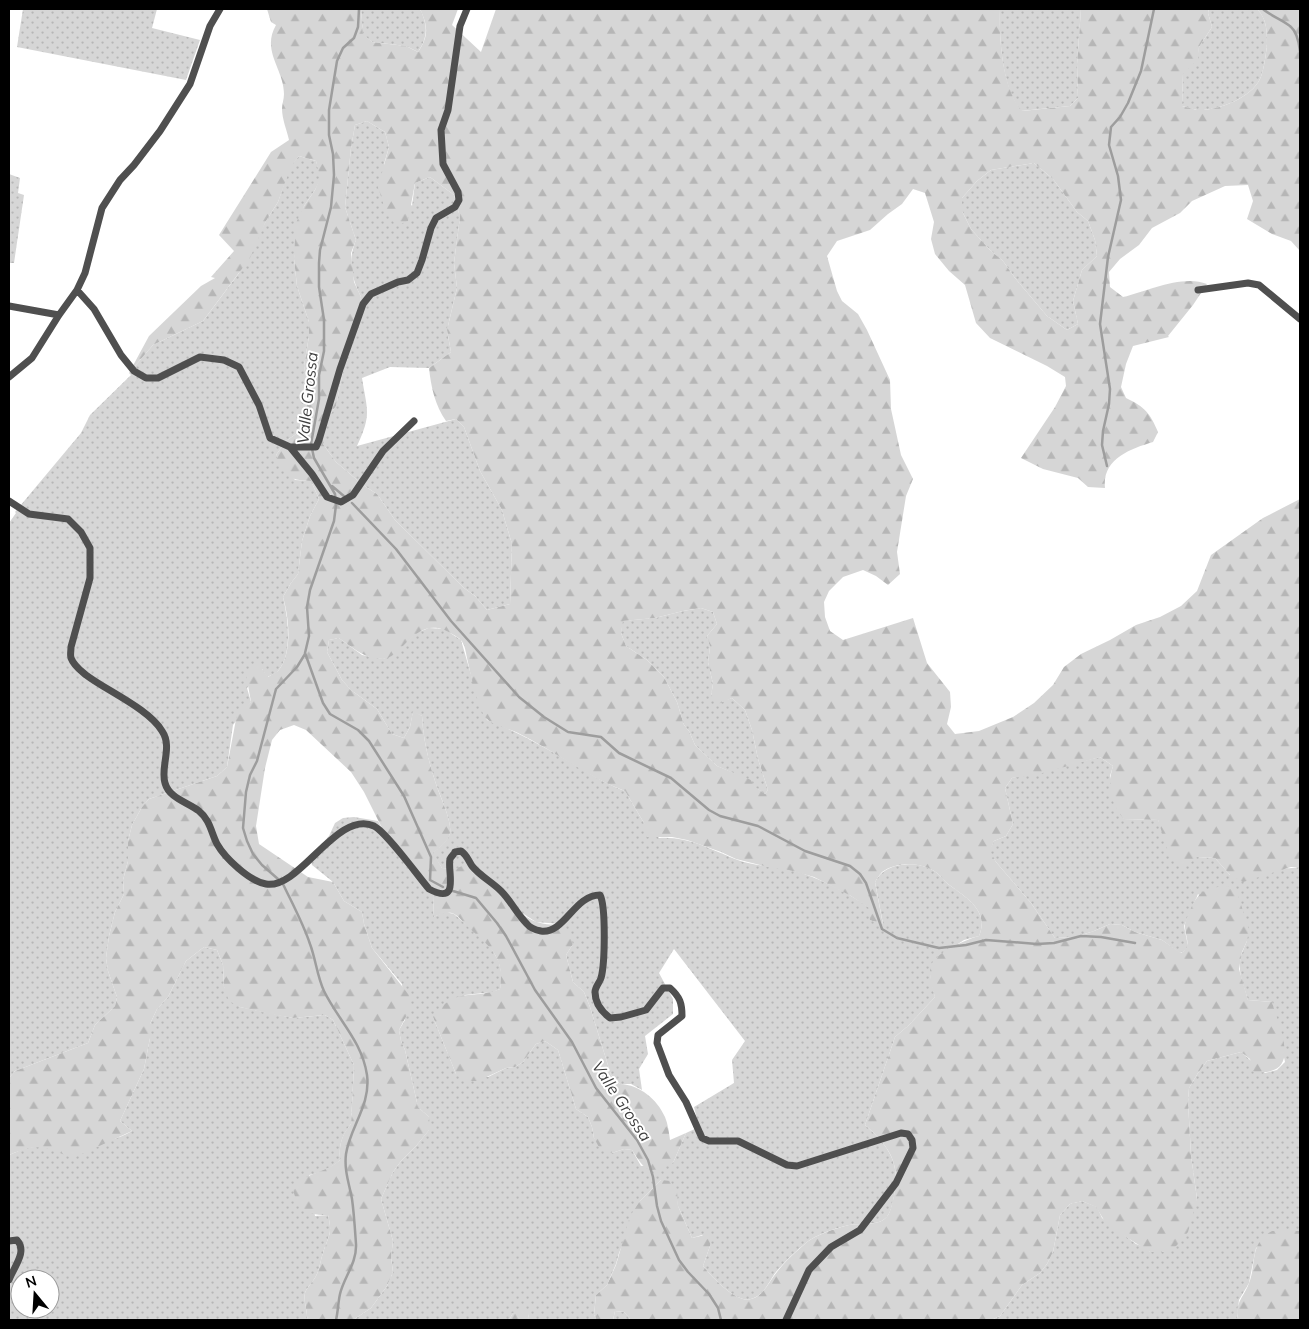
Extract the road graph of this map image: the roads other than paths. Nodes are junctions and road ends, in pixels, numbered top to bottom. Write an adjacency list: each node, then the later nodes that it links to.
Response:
1 (220, 9): 3 (street)
2 (467, 9): 10 (street)
3 (77, 290): 6 (street); 10 (street)
4 (1198, 290): 7 (street)
5 (9, 306): 6 (street)
6 (59, 315): 8 (street)
7 (1300, 319)
8 (9, 377)
9 (414, 421): 10 (street)
10 (290, 447)
11 (9, 502): 14 (street)
12 (9, 1241): 13 (street)
13 (9, 1280)
14 (786, 1320)

